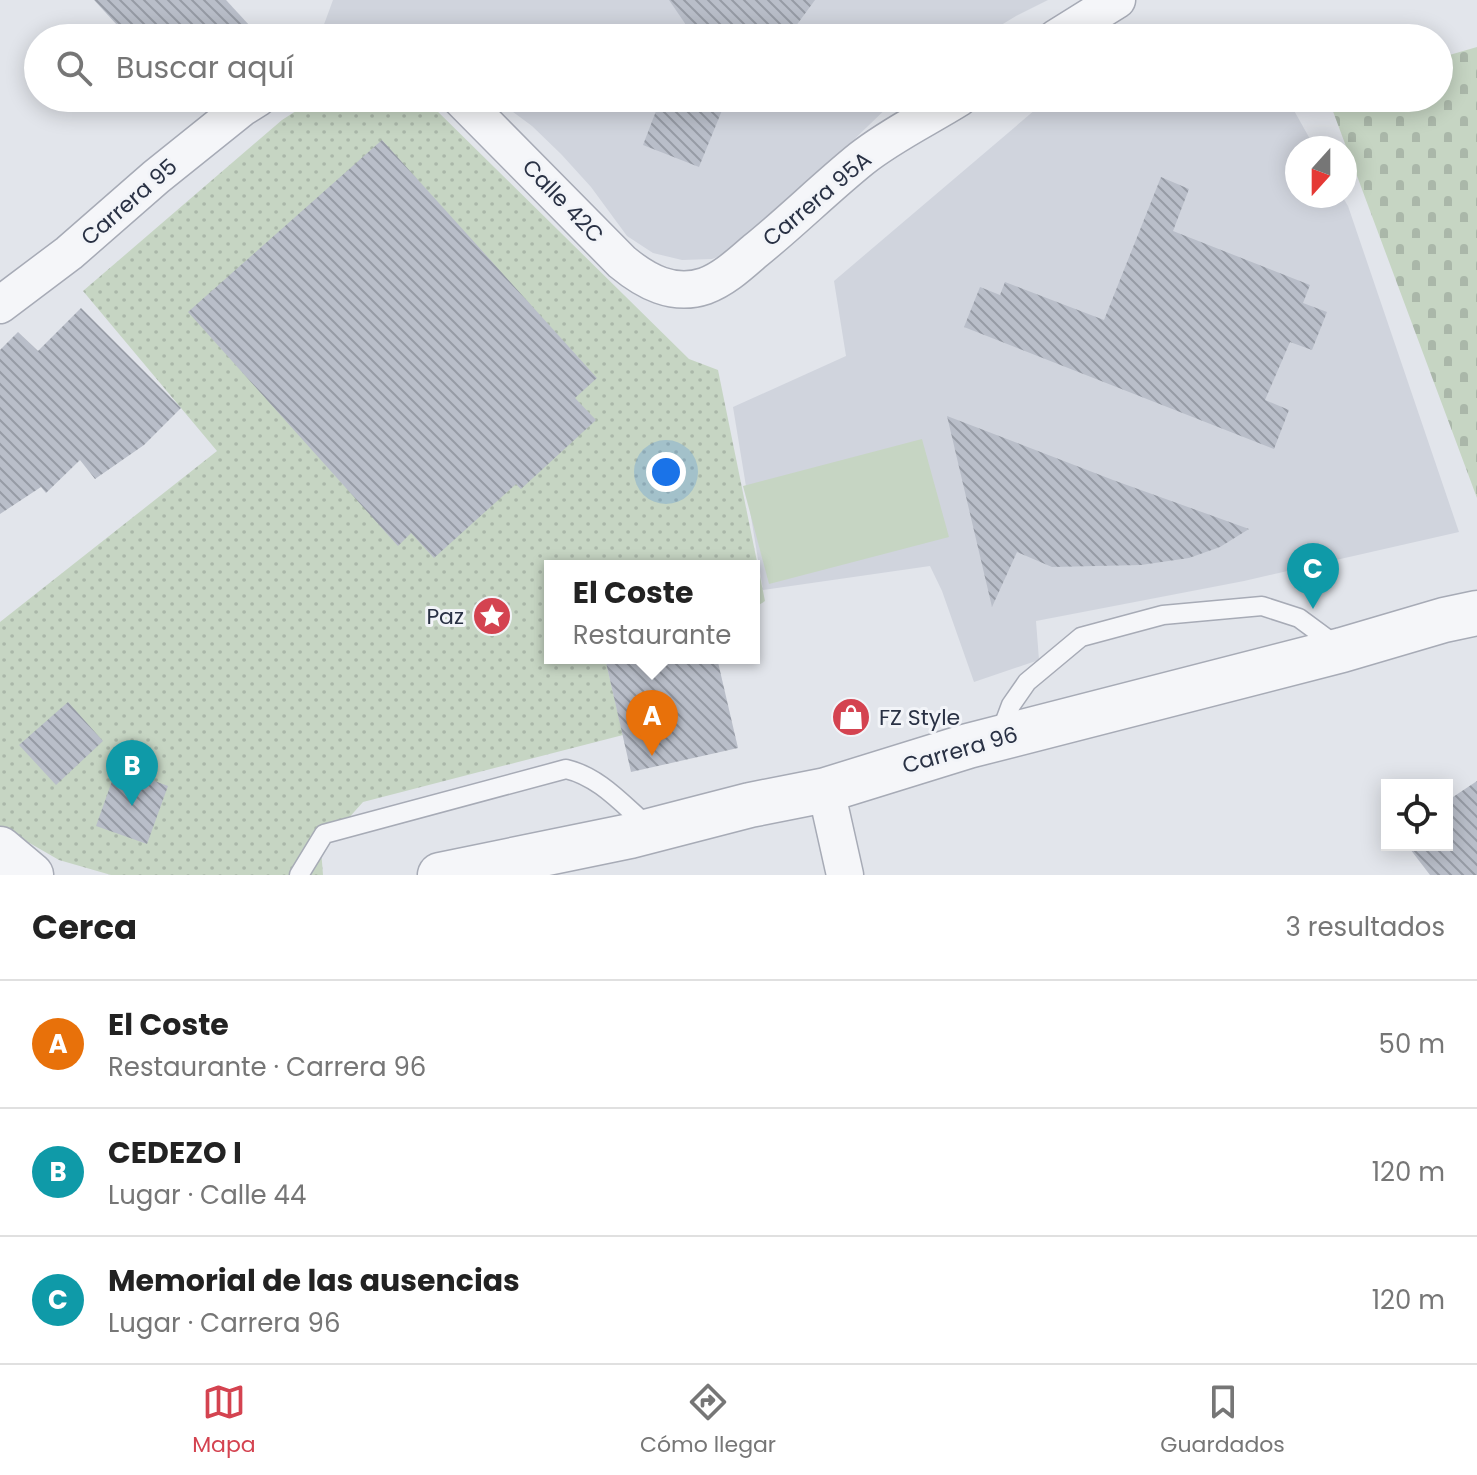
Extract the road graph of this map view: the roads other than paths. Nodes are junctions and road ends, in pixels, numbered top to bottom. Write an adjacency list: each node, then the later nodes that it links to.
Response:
1 (1117, 0): 2 (street)
2 (1078, 24)
3 (237, 112): 7 (street, Carrera 95)
4 (474, 112): 6 (street, Calle 42C)
5 (936, 112): 6 (street, Carrera 95A)
6 (674, 289)
7 (0, 305)
8 (1477, 613): 9 (street, Carrera 96)
9 (1342, 650): 10 (street, Carrera 96); 10 (lane)
10 (998, 739): 11 (street, Carrera 96)
11 (826, 790): 12 (street, Carrera 96); 15 (street)
12 (653, 830): 13 (lane); 14 (street, Carrera 96)
13 (299, 875)
14 (440, 875)
15 (845, 875)

